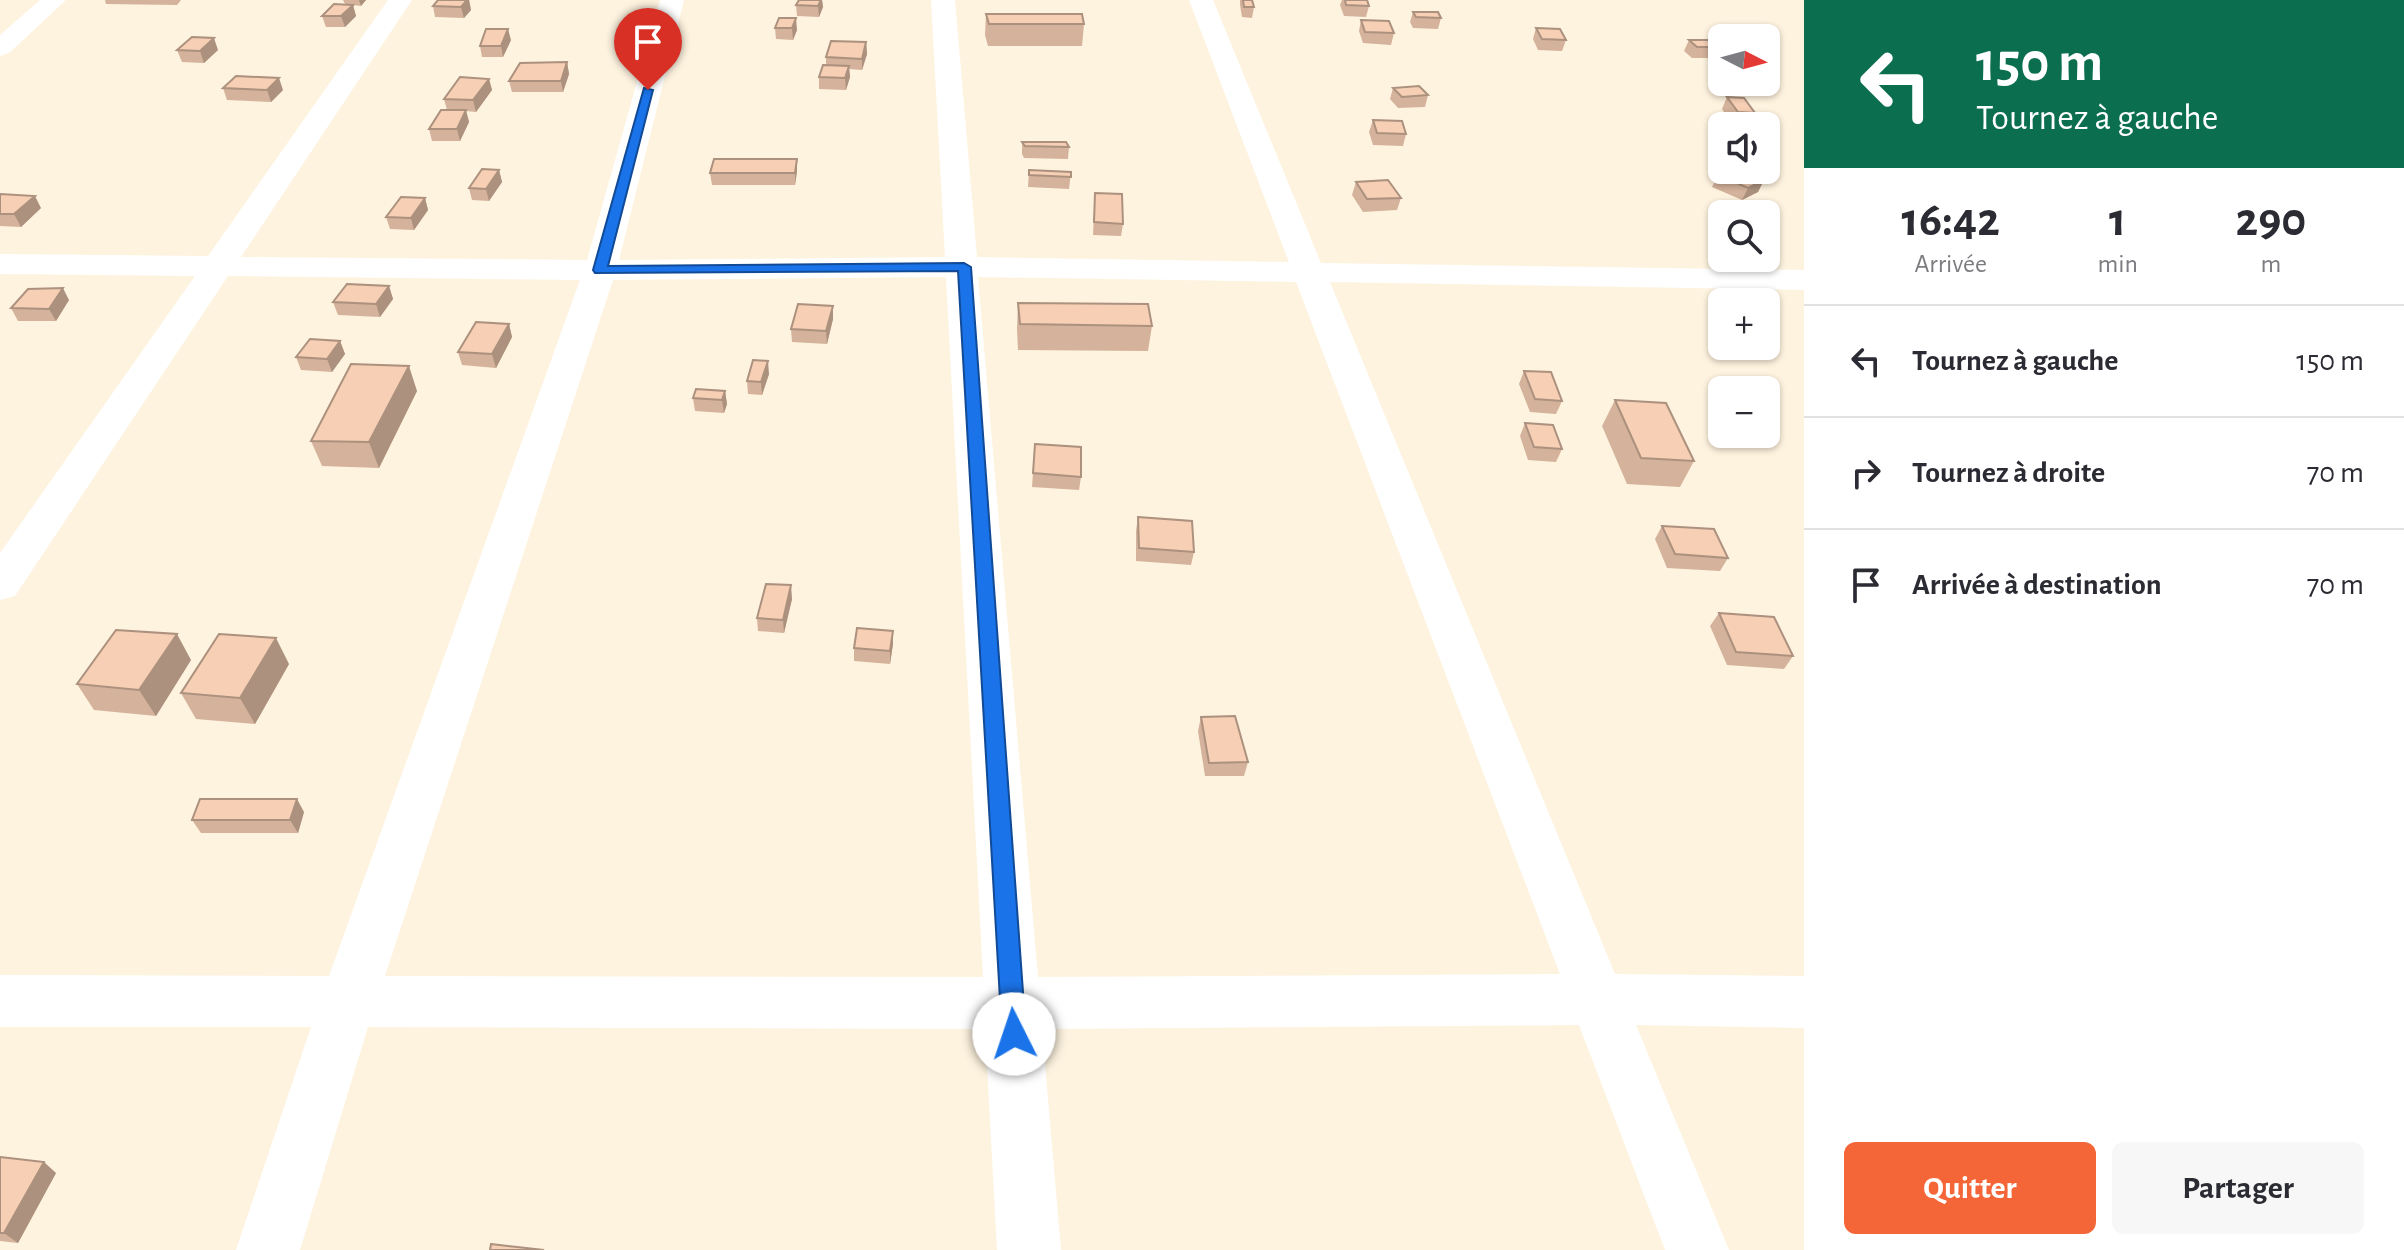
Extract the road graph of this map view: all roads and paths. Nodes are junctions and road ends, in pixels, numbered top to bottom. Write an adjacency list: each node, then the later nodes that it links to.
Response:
1 (54, 0): 6 (street)
2 (400, 0): 8 (street)
3 (672, 0): 10 (street)
4 (943, 0): 9 (street)
5 (1201, 0): 11 (street)
6 (0, 48)
7 (0, 264): 8 (street)
8 (221, 264): 10 (street); 13 (street)
9 (964, 267): 10 (street); 11 (street); 18 (street)
10 (600, 270): 16 (street)
11 (1310, 274): 12 (street); 14 (street)
12 (1804, 280)
13 (0, 585)
14 (1598, 999): 17 (street); 18 (street); 21 (street)
15 (0, 1001): 16 (street)
16 (348, 1002): 18 (street); 19 (street)
17 (1804, 1002)
18 (1012, 1003): 20 (street)
19 (268, 1250)
20 (1029, 1250)
21 (1697, 1250)

